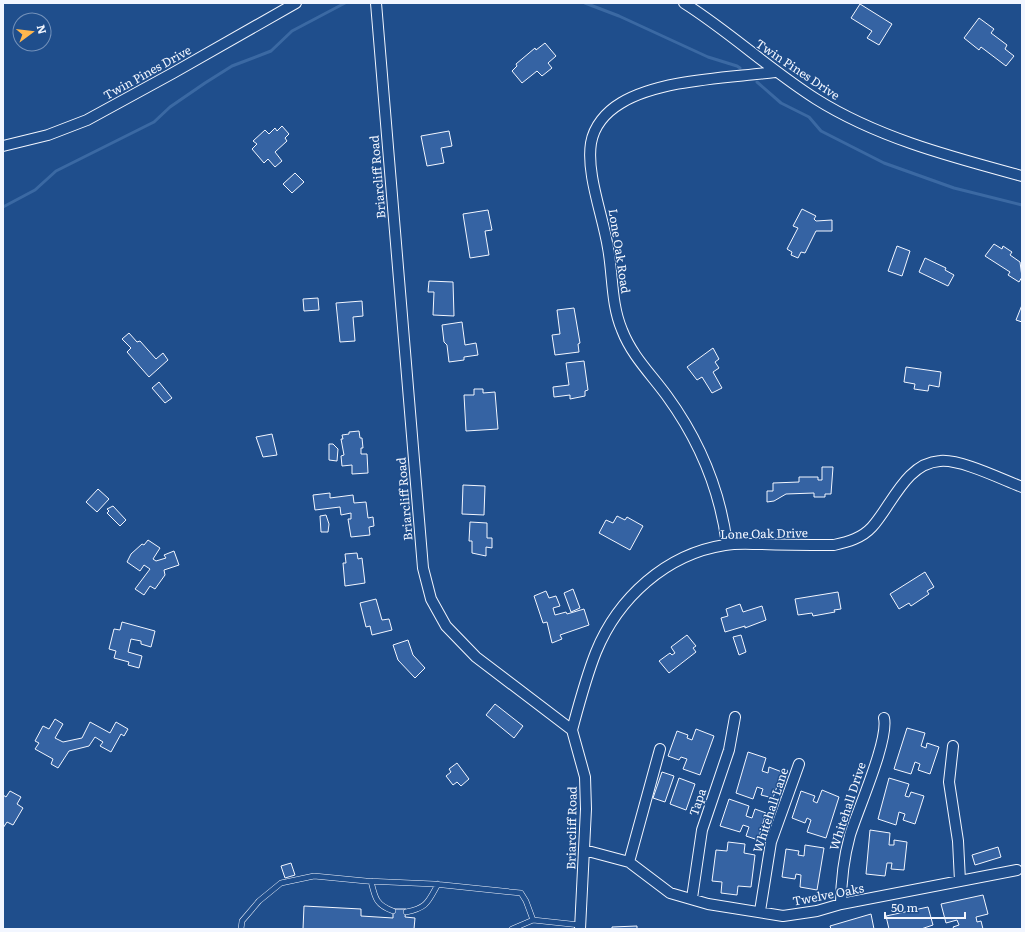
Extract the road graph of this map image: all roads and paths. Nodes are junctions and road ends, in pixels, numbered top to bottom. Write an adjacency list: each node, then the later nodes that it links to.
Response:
1 (296, 3): 5 (street, Twin Pines Drive)
2 (376, 3): 11 (street, Briarcliff Road)
3 (684, 3): 4 (street, Twin Pines Drive)
4 (775, 72): 6 (street, Twin Pines Drive); 8 (street, Lone Oak Road)
5 (3, 146)
6 (1022, 176)
7 (1022, 487): 8 (street, Lone Oak Drive)
8 (727, 544): 11 (street, Lone Oak Drive)
9 (735, 717): 21 (street, Tapa)
10 (884, 718): 22 (street, Whitehall Drive)
11 (572, 730): 15 (street, Briarcliff Road)
12 (953, 746): 18 (street)
13 (660, 749): 16 (street)
14 (799, 764): 25 (street, Whitehall Lane)
15 (584, 850): 16 (street, Twelve Oaks); 27 (street, Briarcliff Road)
16 (629, 862): 21 (street, Twelve Oaks)
17 (1017, 870): 18 (street, Twelve Oaks)
18 (960, 881): 22 (street, Twelve Oaks)
19 (372, 882): 20 (lane); 23 (lane); 28 (lane)
20 (438, 884): 24 (lane); 26 (lane)
21 (692, 898): 25 (street, Twelve Oaks)
22 (841, 904): 25 (street, Twelve Oaks)
23 (393, 911)
24 (406, 912)
25 (760, 912)
26 (533, 920): 27 (lane); 29 (lane)
27 (580, 927)
28 (241, 929)
29 (512, 929)

